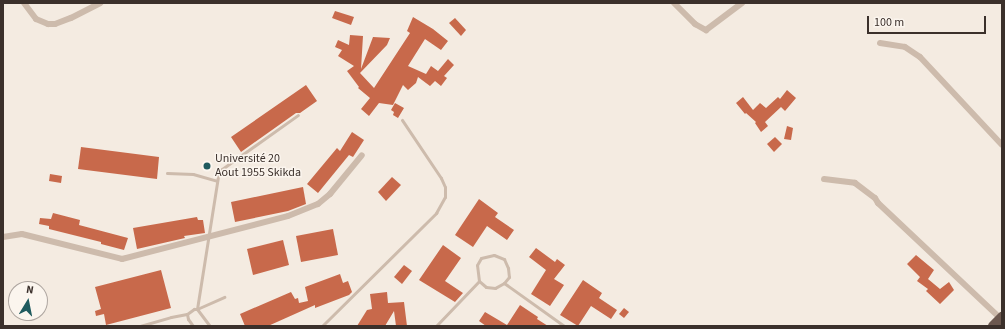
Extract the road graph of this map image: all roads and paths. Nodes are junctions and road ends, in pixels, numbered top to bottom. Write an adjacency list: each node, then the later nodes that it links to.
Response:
1 (24, 3): 2 (street)
2 (100, 3)
3 (674, 3): 4 (street)
4 (742, 3)
5 (880, 43): 8 (street)
6 (298, 115): 12 (lane)
7 (402, 120): 24 (lane)
8 (1002, 145)
9 (362, 155): 14 (street)
10 (167, 172): 12 (lane)
11 (824, 179): 20 (street)
12 (217, 181): 14 (lane)
13 (3, 237): 14 (street)
14 (208, 237): 18 (lane)
15 (479, 281): 16 (lane); 16 (lane); 25 (lane)
16 (504, 283): 26 (lane)
17 (224, 297): 18 (lane)
18 (197, 310): 19 (lane); 23 (lane)
19 (187, 314): 21 (lane); 22 (lane)
20 (1001, 318): 27 (highway)
21 (140, 326)
22 (193, 326)
23 (210, 326)
24 (322, 326)
25 (436, 326)
26 (564, 326)
27 (993, 326)

